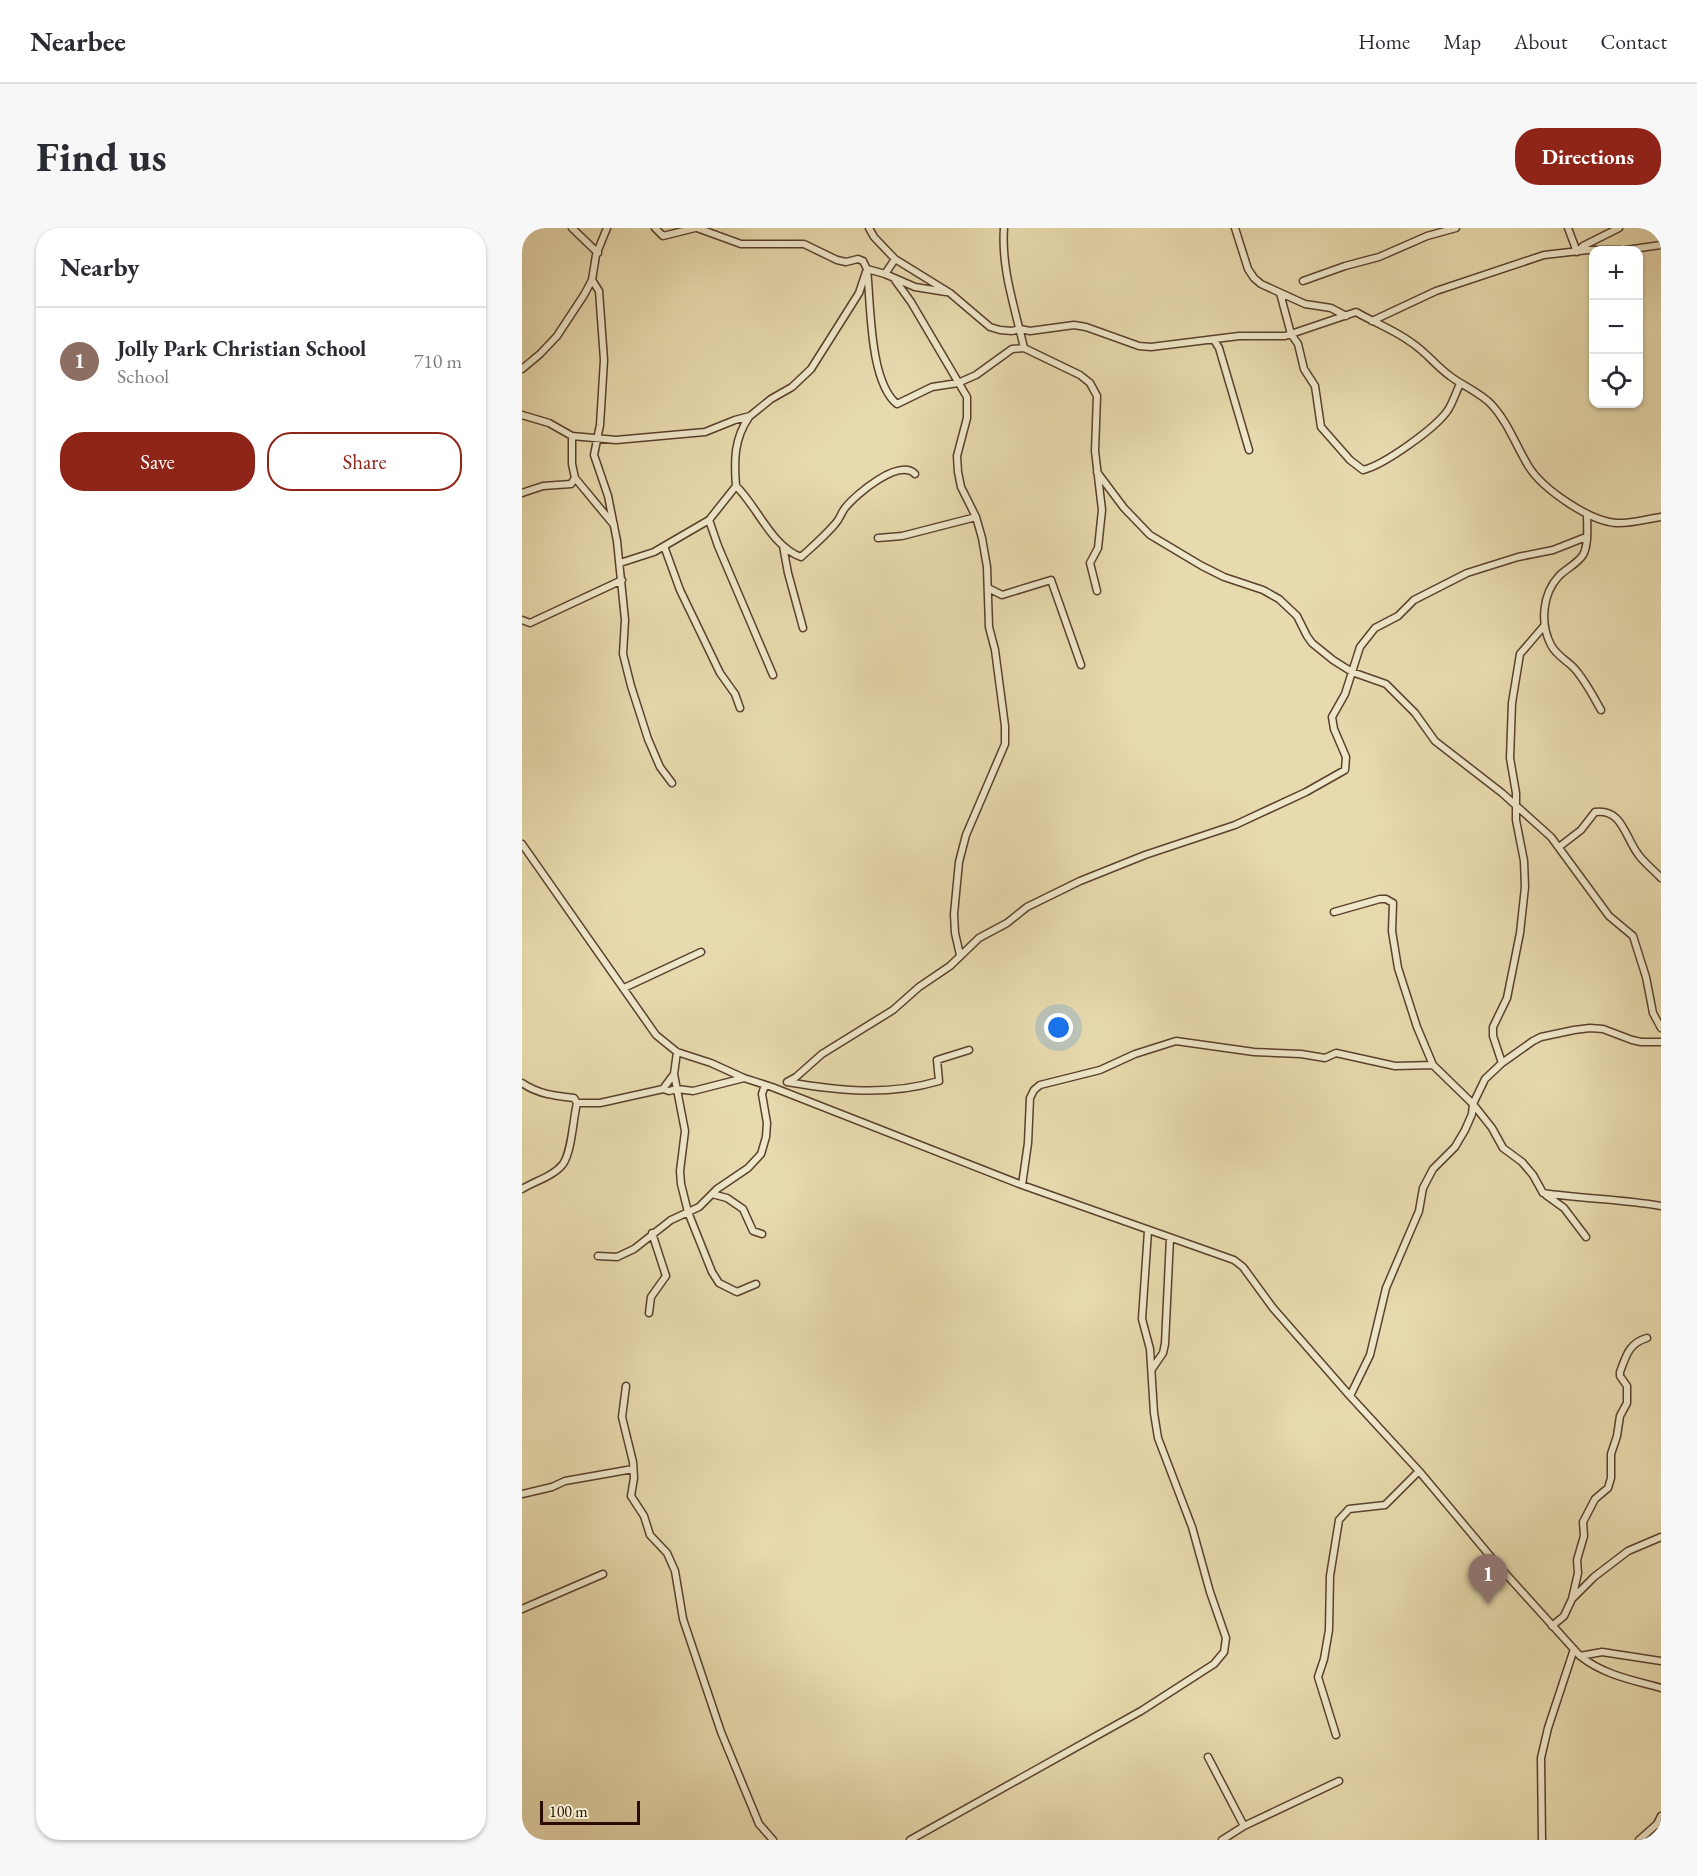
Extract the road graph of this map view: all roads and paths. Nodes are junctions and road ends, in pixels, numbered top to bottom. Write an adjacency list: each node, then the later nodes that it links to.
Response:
1 (572, 228): 17 (street)
2 (607, 228): 17 (street)
3 (655, 228): 4 (street)
4 (696, 228): 19 (street)
5 (869, 228): 18 (street)
6 (1004, 228): 28 (street)
7 (1235, 228): 25 (street)
8 (1424, 228): 12 (street)
9 (1456, 228): 12 (street)
10 (1568, 228): 16 (street)
11 (1619, 228): 16 (street)
12 (1427, 236): 23 (street)
13 (1661, 245): 14 (street)
14 (1643, 248)
15 (1589, 250): 16 (street)
16 (1577, 252): 27 (street)
17 (598, 253): 21 (street)
18 (895, 259): 20 (street); 24 (street)
19 (867, 269): 20 (street); 33 (street); 36 (street)
20 (885, 274): 22 (street)
21 (592, 280): 32 (street); 38 (street)
22 (895, 280): 24 (street); 33 (street)
23 (1303, 281)
24 (950, 292): 28 (street)
25 (1280, 293): 26 (street); 29 (street)
26 (1346, 316): 27 (street); 29 (street)
27 (1372, 321): 34 (street)
28 (1020, 329): 30 (street); 31 (street)
29 (1292, 334): 30 (street); 34 (street)
30 (1205, 340): 39 (street)
31 (1024, 348): 33 (street); 40 (street)
32 (522, 369)
33 (958, 383): 46 (street)
34 (1460, 384): 45 (street)
35 (522, 415): 37 (street)
36 (750, 416): 38 (street); 43 (street)
37 (572, 436): 38 (street); 42 (street)
38 (597, 439): 49 (street)
39 (1249, 450)
40 (1097, 472): 57 (street); 62 (street)
41 (915, 474): 53 (street)
42 (575, 477): 44 (street); 49 (street)
43 (736, 486): 48 (street); 53 (street)
44 (522, 492)
45 (1587, 514): 47 (street); 50 (street)
46 (976, 517): 51 (street); 56 (street)
47 (1661, 517)
48 (709, 520): 52 (street); 63 (street)
49 (614, 526): 54 (street)
50 (1586, 537): 59 (street); 62 (street)
51 (878, 538)
52 (664, 546): 54 (street); 64 (street)
53 (783, 546): 60 (street)
54 (620, 562): 55 (street)
55 (622, 580): 58 (street); 66 (street)
56 (988, 588): 61 (street); 73 (street)
57 (1097, 591)
58 (522, 620)
59 (1544, 626): 65 (street); 67 (street)
60 (803, 628)
61 (1081, 665)
62 (1352, 672): 67 (street); 73 (street)
63 (773, 675)
64 (740, 708)
65 (1601, 710)
66 (672, 783)
67 (1515, 806): 69 (street); 79 (street)
68 (522, 844): 74 (street)
69 (1559, 846): 70 (street); 75 (street)
70 (1661, 878)
71 (1334, 912): 80 (street)
72 (701, 952): 74 (street)
73 (960, 955): 83 (street)
74 (624, 988): 78 (street)
75 (1661, 1028)
76 (1661, 1042): 79 (street)
77 (969, 1050): 83 (street)
78 (676, 1052): 81 (street); 82 (street)
79 (1502, 1063): 89 (street)
80 (1433, 1065): 89 (street); 90 (street)
81 (674, 1074): 86 (street); 87 (street)
82 (744, 1078): 85 (street); 87 (street)
83 (788, 1082): 85 (street)
84 (522, 1083): 88 (street)
85 (769, 1086): 90 (street); 93 (street)
86 (663, 1089): 87 (street); 88 (street)
87 (677, 1089): 95 (street)
88 (577, 1103): 91 (street)
89 (1473, 1104): 92 (street); 107 (street)
90 (1022, 1185): 96 (street)
91 (522, 1189)
92 (1543, 1193): 94 (street); 99 (street)
93 (712, 1194): 95 (street); 98 (street)
94 (1661, 1206)
95 (688, 1212): 97 (street); 102 (street)
96 (1148, 1231): 100 (street); 105 (street)
97 (652, 1233): 101 (street); 103 (street)
98 (762, 1234)
99 (1586, 1237)
100 (1170, 1238): 105 (street); 107 (street)
101 (598, 1256)
102 (756, 1284)
103 (648, 1313)
104 (1647, 1338): 113 (street)
105 (1152, 1369): 126 (street)
106 (626, 1386): 108 (street)
107 (1350, 1396): 109 (street)
108 (633, 1469): 110 (street); 125 (street)
109 (1419, 1471): 115 (street); 120 (street)
110 (522, 1494)
111 (1661, 1537): 113 (street)
112 (603, 1574): 114 (street)
113 (1572, 1599): 115 (street)
114 (522, 1609)
115 (1552, 1626): 116 (street)
116 (1574, 1649): 117 (street); 128 (street)
117 (1580, 1656): 118 (street); 119 (street)
118 (1661, 1660)
119 (1661, 1688)
120 (1336, 1735)
121 (1208, 1757): 124 (street)
122 (1339, 1781): 124 (street)
123 (1661, 1816): 129 (street)
124 (1244, 1827): 127 (street)
125 (773, 1840)
126 (910, 1840)
127 (1222, 1840)
128 (1542, 1840)
129 (1639, 1840)

